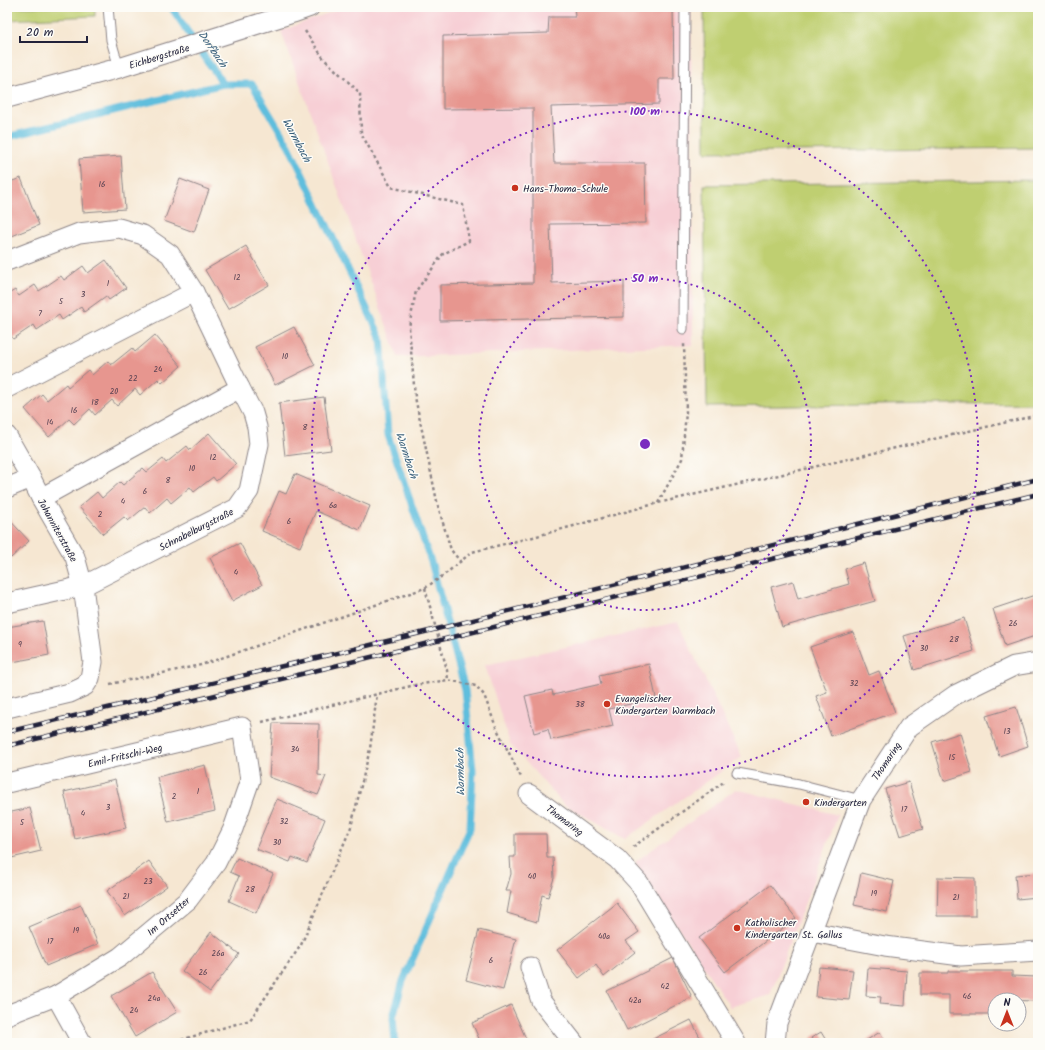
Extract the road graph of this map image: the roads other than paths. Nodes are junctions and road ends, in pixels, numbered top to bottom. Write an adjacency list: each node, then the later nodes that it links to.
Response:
1 (108, 7): 4 (lane)
2 (685, 7): 8 (lane)
3 (301, 10): 4 (street, Eichbergstraße)
4 (119, 68): 5 (street, Eichbergstraße)
5 (7, 98)
6 (7, 261): 7 (street, Schnabelburgstraße)
7 (194, 292): 9 (street); 10 (street, Schnabelburgstraße)
8 (683, 329)
9 (7, 388)
10 (240, 388): 14 (street); 15 (street, Schnabelburgstraße)
11 (7, 436): 12 (street, Johanniterstraße)
12 (31, 478): 13 (street); 14 (street, Johanniterstraße)
13 (7, 488)
14 (41, 498): 15 (street, Johanniterstraße)
15 (83, 586): 16 (street, Schnabelburgstraße); 18 (street, Johanniterstraße)
16 (7, 603)
17 (1038, 662): 23 (street, Thomaring)
18 (7, 708)
19 (242, 727): 21 (street, Emil-Fritschi-Weg); 27 (street, Im Ortsetter)
20 (736, 772): 23 (lane)
21 (7, 783)
22 (529, 794): 31 (street, Thomaring)
23 (861, 800): 24 (street, Thomaring)
24 (812, 932): 25 (street); 32 (street, Thomaring)
25 (1038, 951)
26 (530, 967): 30 (street)
27 (56, 996): 28 (street, Im Ortsetter); 29 (street)
28 (7, 1015)
29 (82, 1043)
30 (574, 1043)
31 (736, 1043)
32 (775, 1043)

